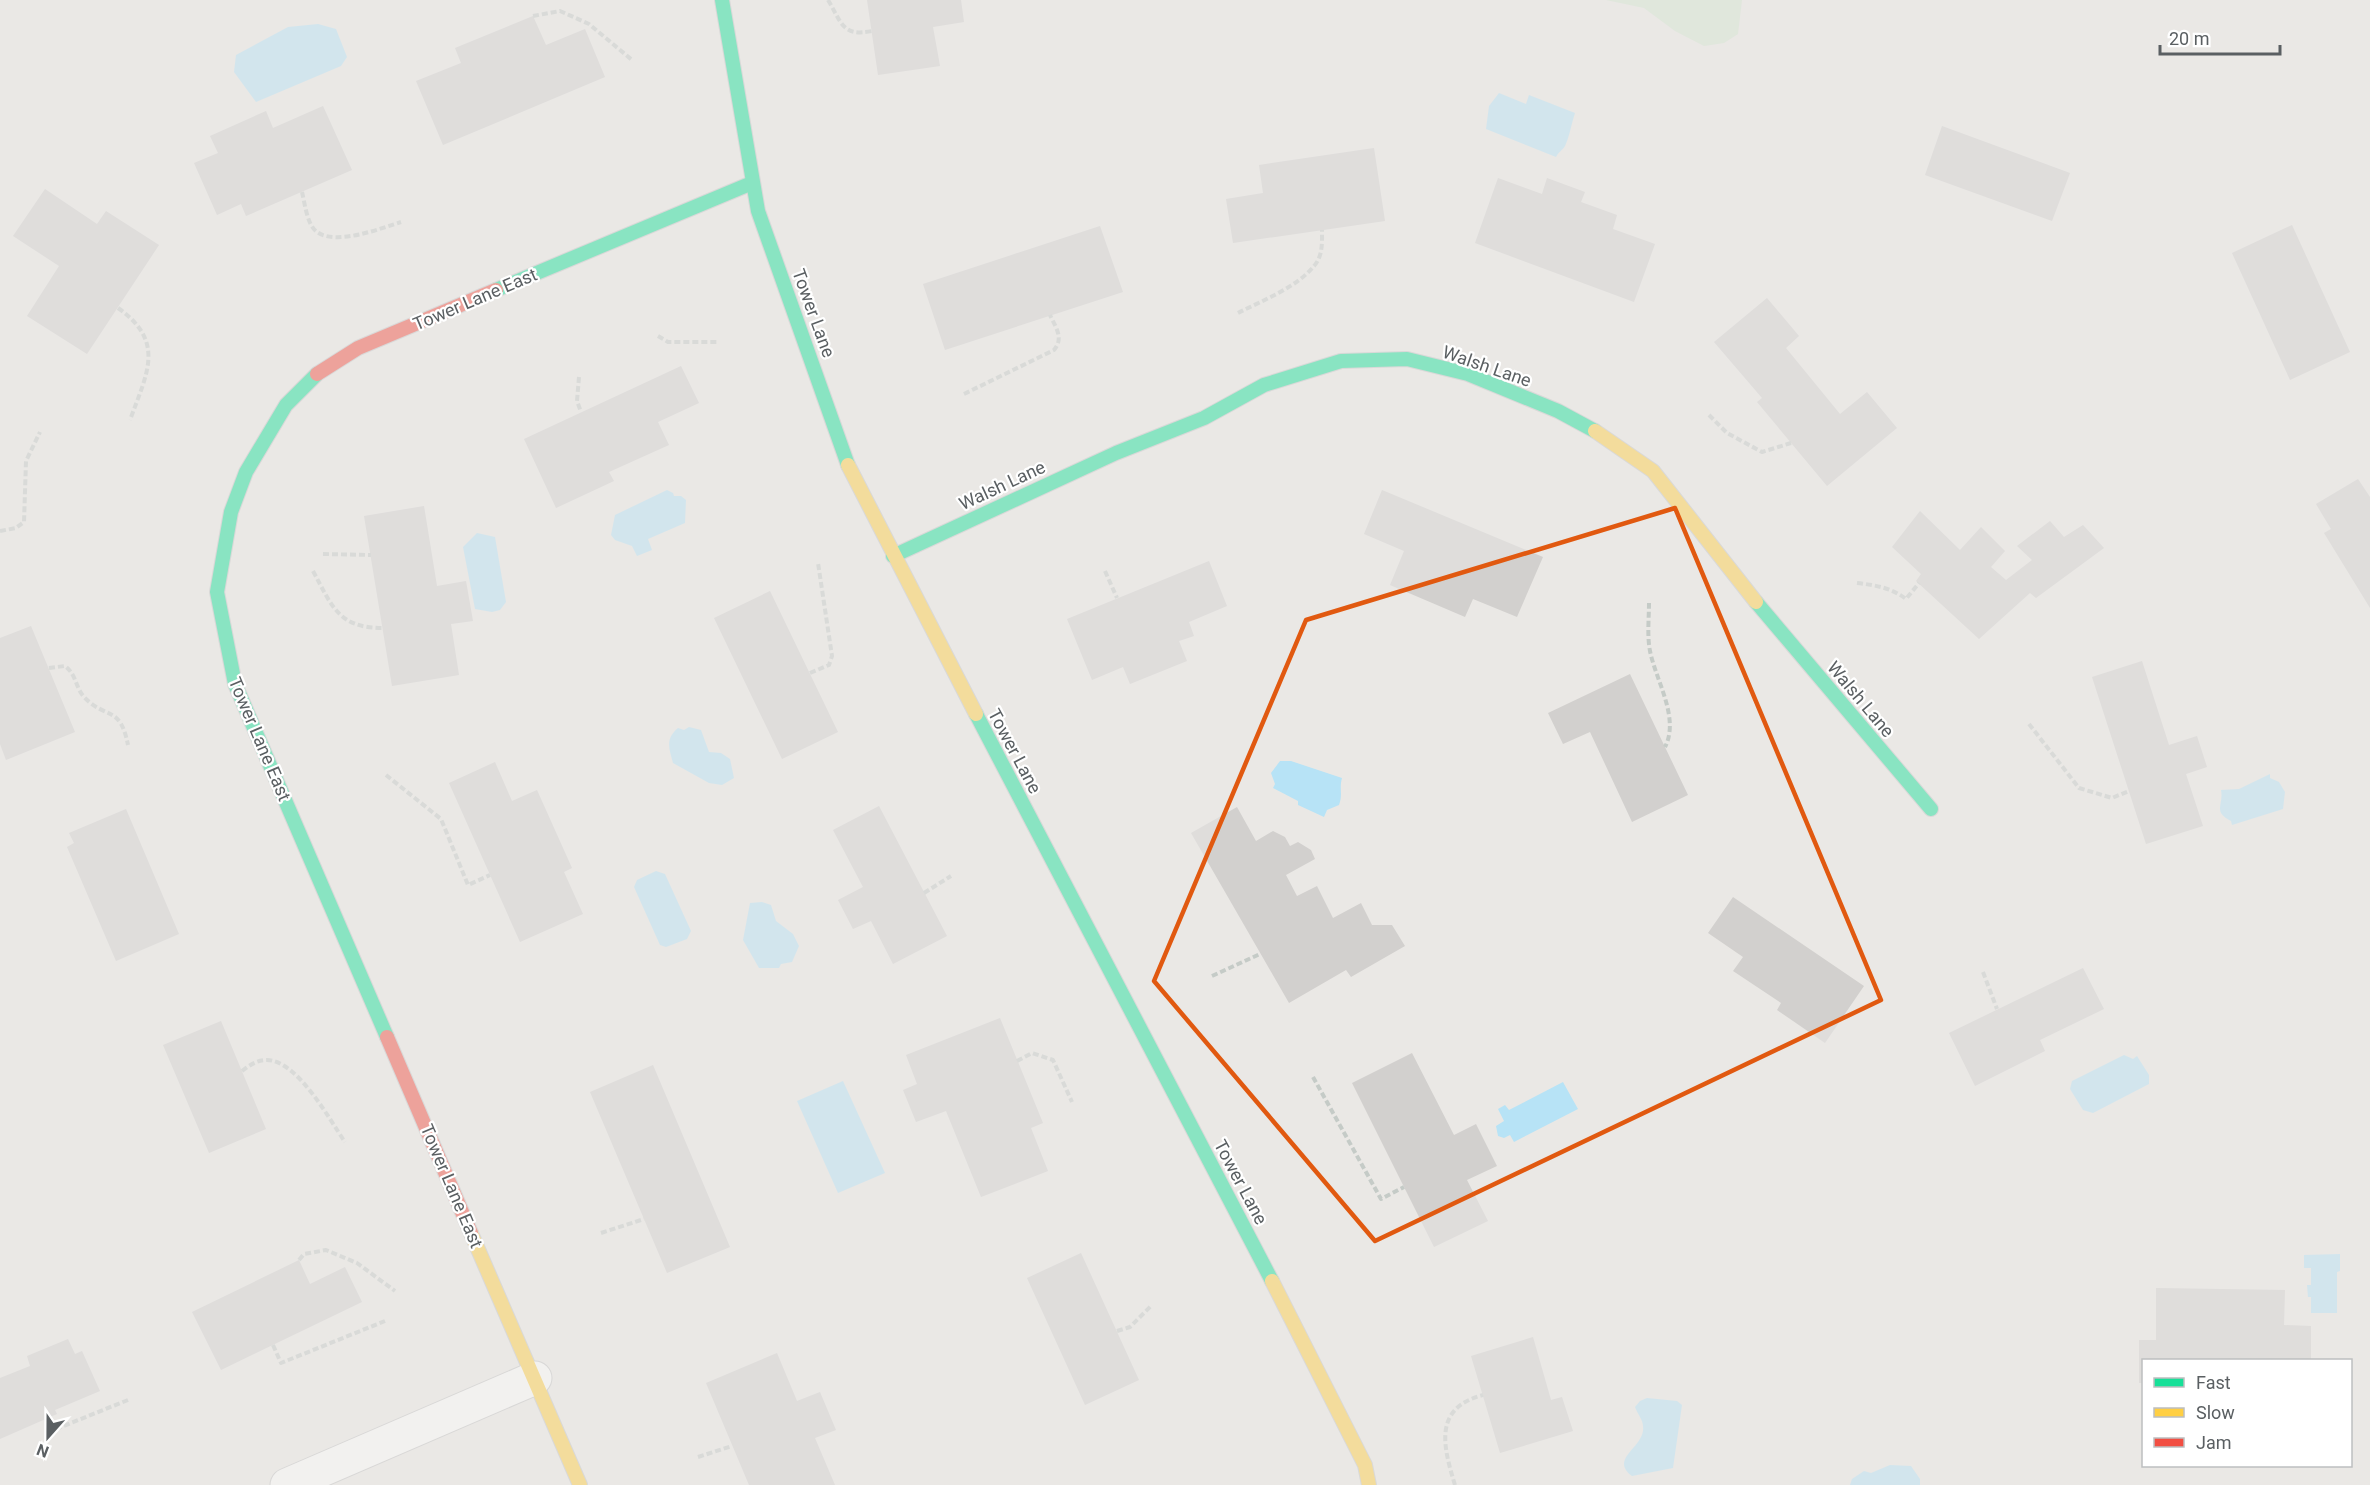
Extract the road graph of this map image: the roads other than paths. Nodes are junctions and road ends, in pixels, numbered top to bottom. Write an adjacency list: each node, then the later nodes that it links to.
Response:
1 (722, 0): 2 (street, Tower Lane)
2 (752, 183): 3 (street, Tower Lane); 5 (street, Tower Lane East)
3 (893, 555): 4 (street, Walsh Lane); 8 (street, Tower Lane)
4 (1932, 809)
5 (535, 1378): 6 (street); 7 (street, Tower Lane East)
6 (287, 1485)
7 (580, 1485)
8 (1369, 1485)

